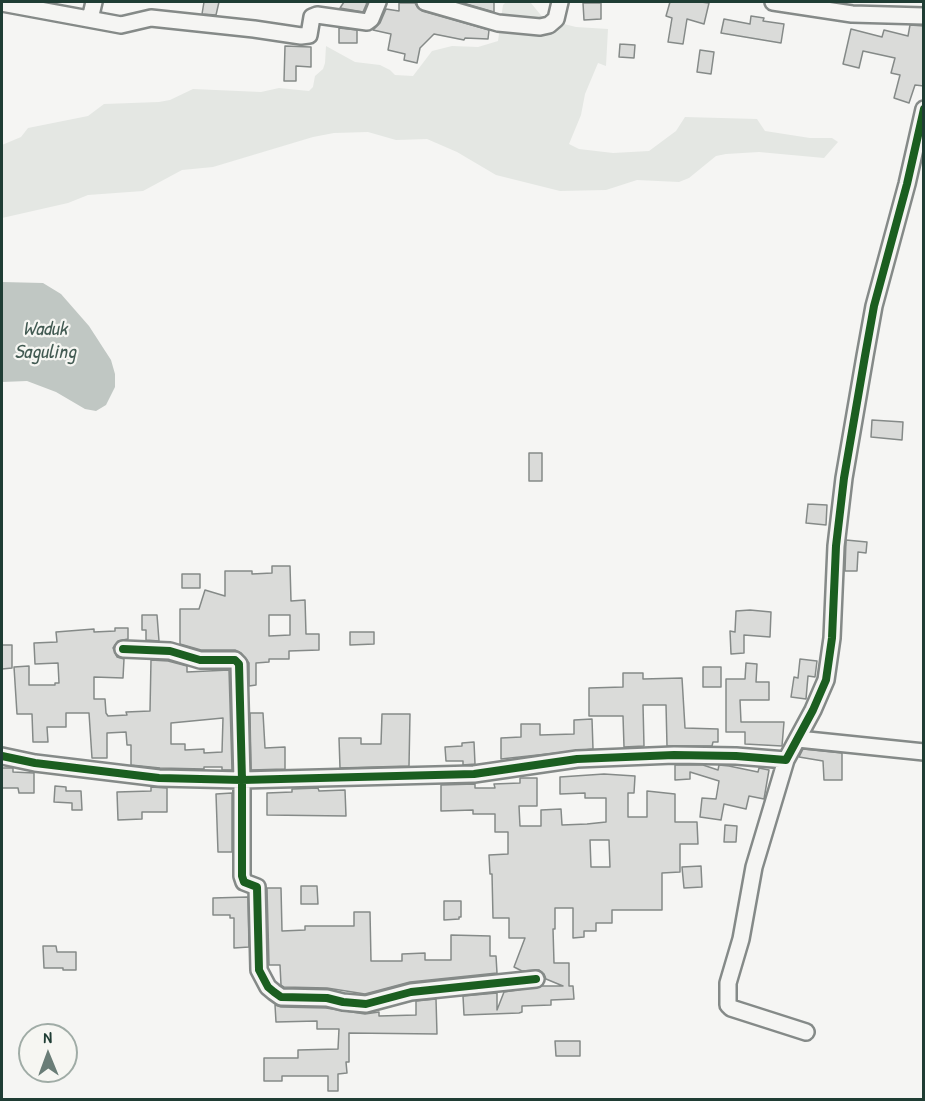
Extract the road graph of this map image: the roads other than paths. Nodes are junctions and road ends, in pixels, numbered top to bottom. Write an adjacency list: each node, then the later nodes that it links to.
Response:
1 (94, 2): 8 (street)
2 (378, 2): 8 (street)
3 (425, 2): 4 (street)
4 (560, 2)
5 (773, 2): 7 (street)
6 (2, 3): 8 (street)
7 (924, 16)
8 (90, 19)
9 (924, 110): 11 (street)
10 (123, 649): 15 (street)
11 (798, 739): 12 (street); 14 (street)
12 (924, 752)
13 (2, 756): 15 (street)
14 (786, 760): 15 (street); 17 (street)
15 (242, 780): 16 (street)
16 (536, 979)
17 (806, 1032)

